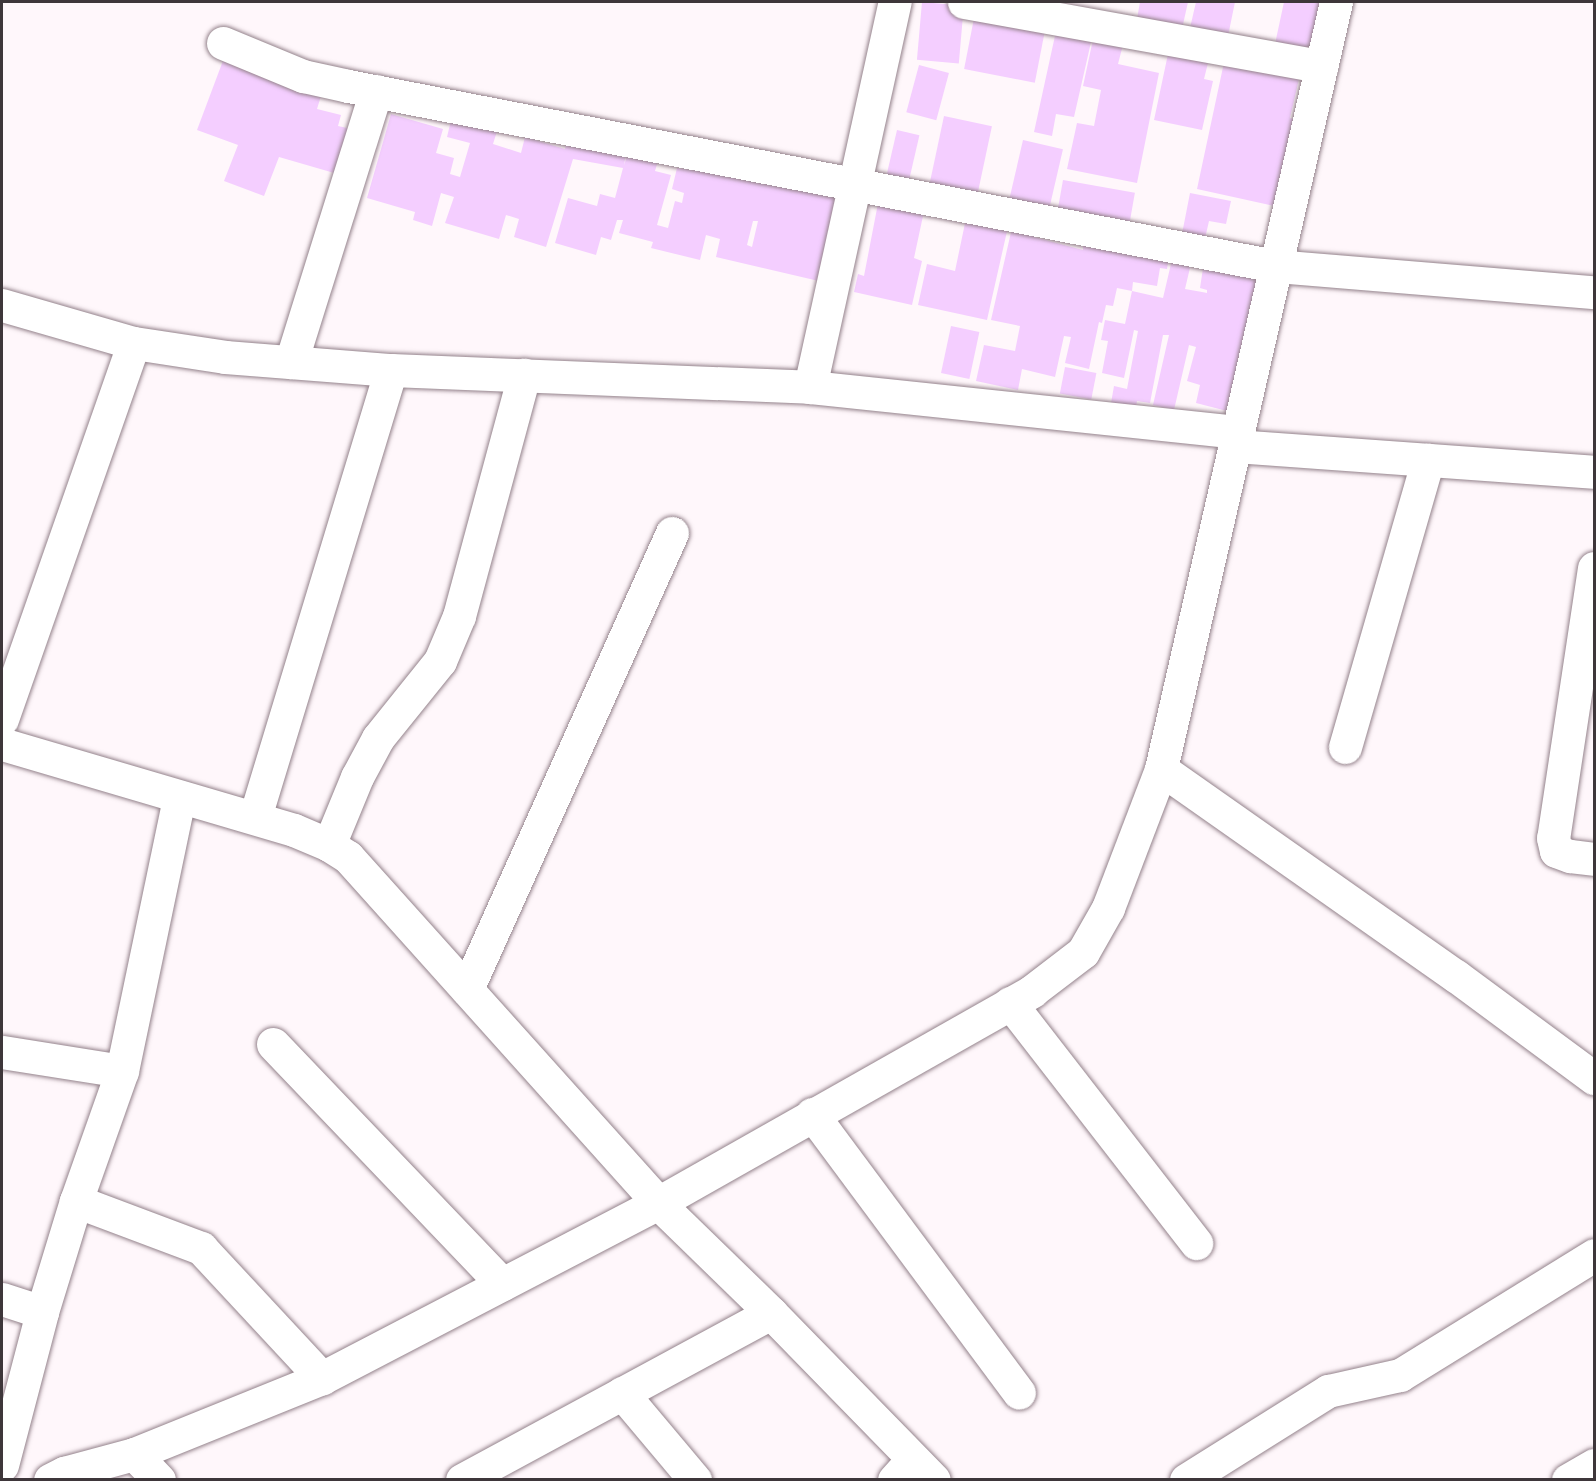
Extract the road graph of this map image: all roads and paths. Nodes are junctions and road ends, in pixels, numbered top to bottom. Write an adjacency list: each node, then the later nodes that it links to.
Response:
1 (895, 2): 7 (street)
2 (964, 2): 5 (street)
3 (1336, 2): 5 (street)
4 (223, 43): 6 (street)
5 (1321, 66): 8 (street)
6 (376, 91): 7 (street); 12 (street)
7 (854, 184): 8 (street); 15 (street)
8 (1275, 266): 9 (street); 16 (street)
9 (1594, 292)
10 (2, 305): 11 (street)
11 (134, 343): 12 (street); 21 (street)
12 (291, 362): 13 (street)
13 (391, 370): 14 (street); 26 (street)
14 (524, 375): 15 (street); 27 (street)
15 (810, 387): 16 (street)
16 (1235, 439): 17 (street); 24 (street)
17 (1428, 460): 18 (street); 23 (street)
18 (1594, 472)
19 (672, 534): 29 (street)
20 (1594, 568): 28 (street)
21 (2, 719)
22 (2, 744): 25 (street)
23 (1345, 747)
24 (1161, 769): 30 (street); 34 (street)
25 (179, 797): 26 (street); 33 (street)
26 (255, 817): 27 (street)
27 (329, 845): 29 (street)
28 (1594, 859)
29 (467, 989): 37 (street)
30 (1010, 1003): 35 (street); 38 (street)
31 (273, 1044): 40 (street)
32 (2, 1052): 33 (street)
33 (122, 1071): 36 (street)
34 (1594, 1078)
35 (812, 1114): 37 (street); 46 (street)
36 (76, 1201): 42 (street); 44 (street)
37 (658, 1203): 40 (street); 43 (street)
38 (1196, 1243)
39 (1594, 1255): 55 (street)
40 (502, 1284): 44 (street)
41 (2, 1299): 42 (street)
42 (42, 1312): 47 (street)
43 (771, 1313): 45 (street); 50 (street)
44 (322, 1378): 48 (street)
45 (622, 1393): 53 (street); 54 (street)
46 (1019, 1393)
47 (3, 1452)
48 (134, 1454): 51 (street); 52 (street)
49 (1594, 1465): 56 (street)
50 (914, 1473)
51 (50, 1479)
52 (159, 1479)
53 (462, 1479)
54 (695, 1479)
55 (1186, 1479)
56 (1568, 1479)

